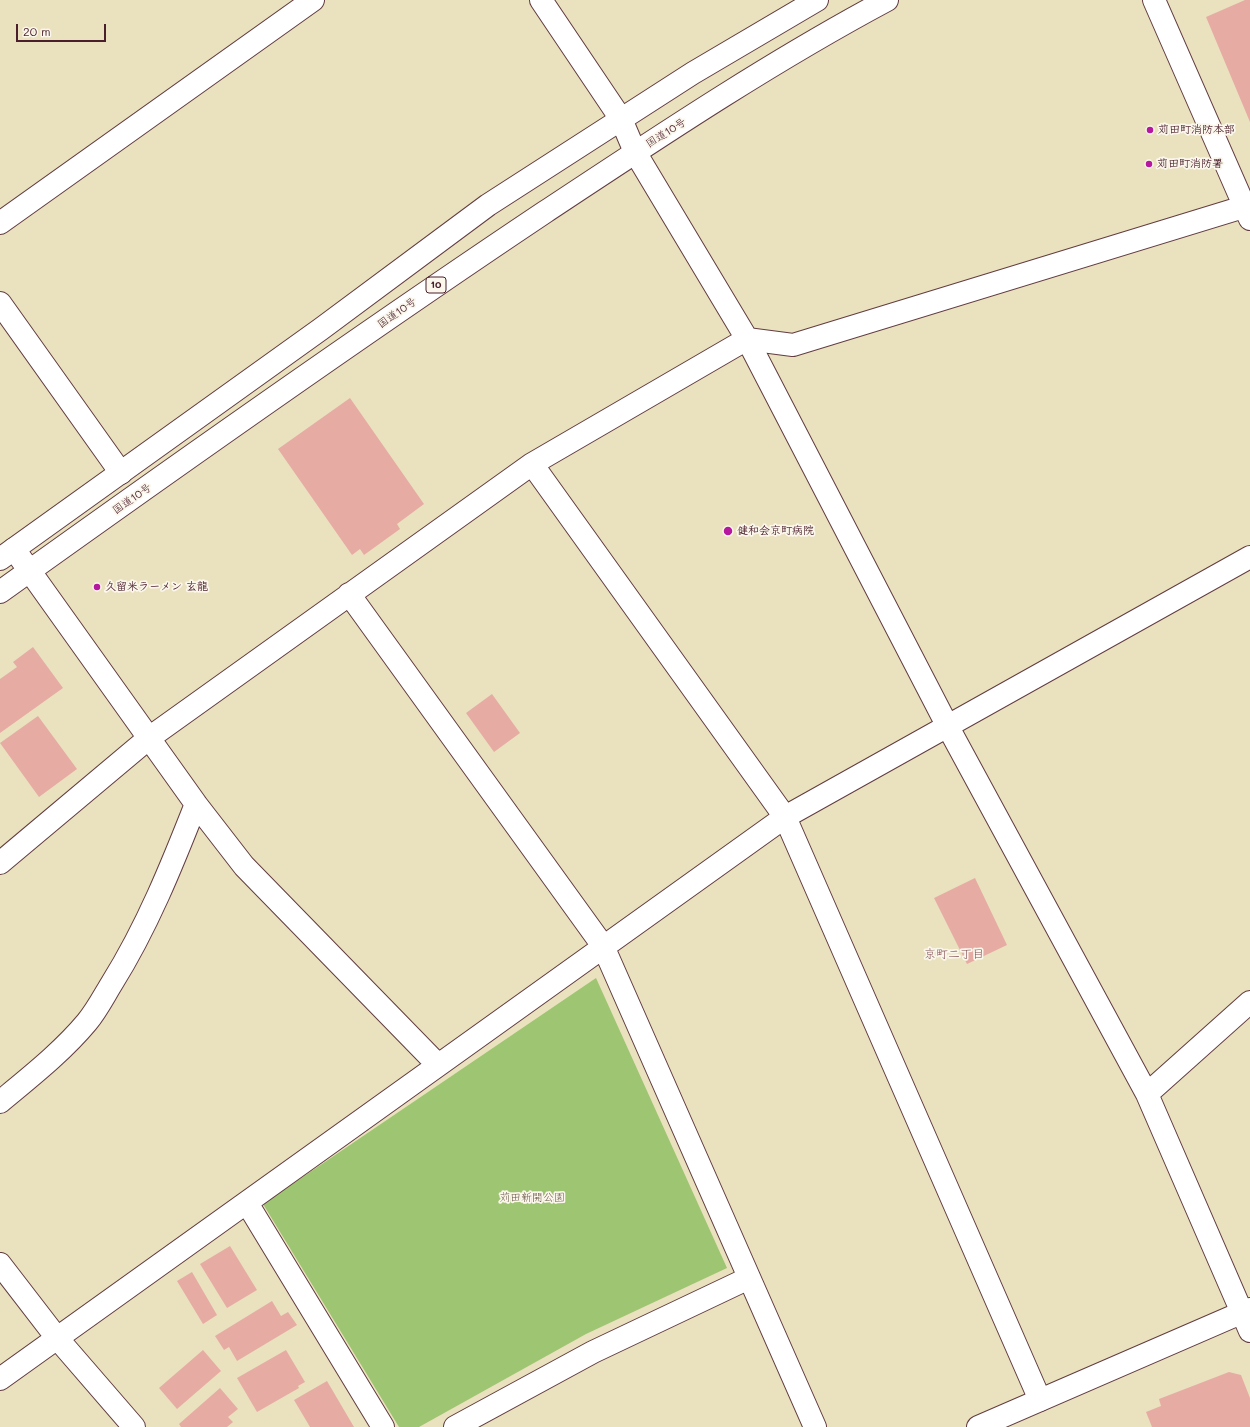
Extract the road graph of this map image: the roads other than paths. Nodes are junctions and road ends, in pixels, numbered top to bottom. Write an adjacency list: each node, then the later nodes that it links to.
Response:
1 (312, 0): 9 (main road)
2 (541, 0): 6 (main road)
3 (817, 0): 6 (main road)
4 (886, 0): 7 (main road, 国道10号 / 10)
5 (1154, 0): 8 (main road)
6 (621, 119): 7 (main road); 13 (main road)
7 (635, 152): 11 (main road); 16 (main road, 国道10号 / 10)
8 (1248, 210): 11 (main road)
9 (0, 223)
10 (0, 303): 13 (main road)
11 (747, 339): 12 (main road); 19 (main road)
12 (532, 464): 18 (main road); 22 (main road)
13 (121, 473): 14 (main road)
14 (7, 554): 16 (main road)
15 (1250, 557): 19 (main road)
16 (30, 571): 17 (main road, 国道10号 / 10); 20 (main road)
17 (0, 592)
18 (349, 594): 20 (main road); 24 (main road)
19 (948, 727): 22 (main road); 27 (main road)
20 (149, 738): 21 (main road); 23 (main road)
21 (196, 804): 26 (main road); 28 (main road)
22 (786, 817): 24 (main road); 35 (main road)
23 (0, 863)
24 (603, 946): 26 (main road); 31 (main road)
25 (1250, 1002): 27 (main road)
26 (438, 1065): 29 (main road)
27 (1147, 1094): 32 (main road)
28 (0, 1102)
29 (247, 1203): 33 (main road); 37 (main road)
30 (0, 1264): 33 (main road)
31 (749, 1278): 38 (main road); 39 (main road)
32 (1247, 1317): 35 (main road)
33 (57, 1338): 34 (main road); 36 (main road)
34 (0, 1379)
35 (1040, 1400): 40 (main road)
36 (134, 1427)
37 (383, 1427)
38 (455, 1427)
39 (814, 1427)
40 (978, 1427)

